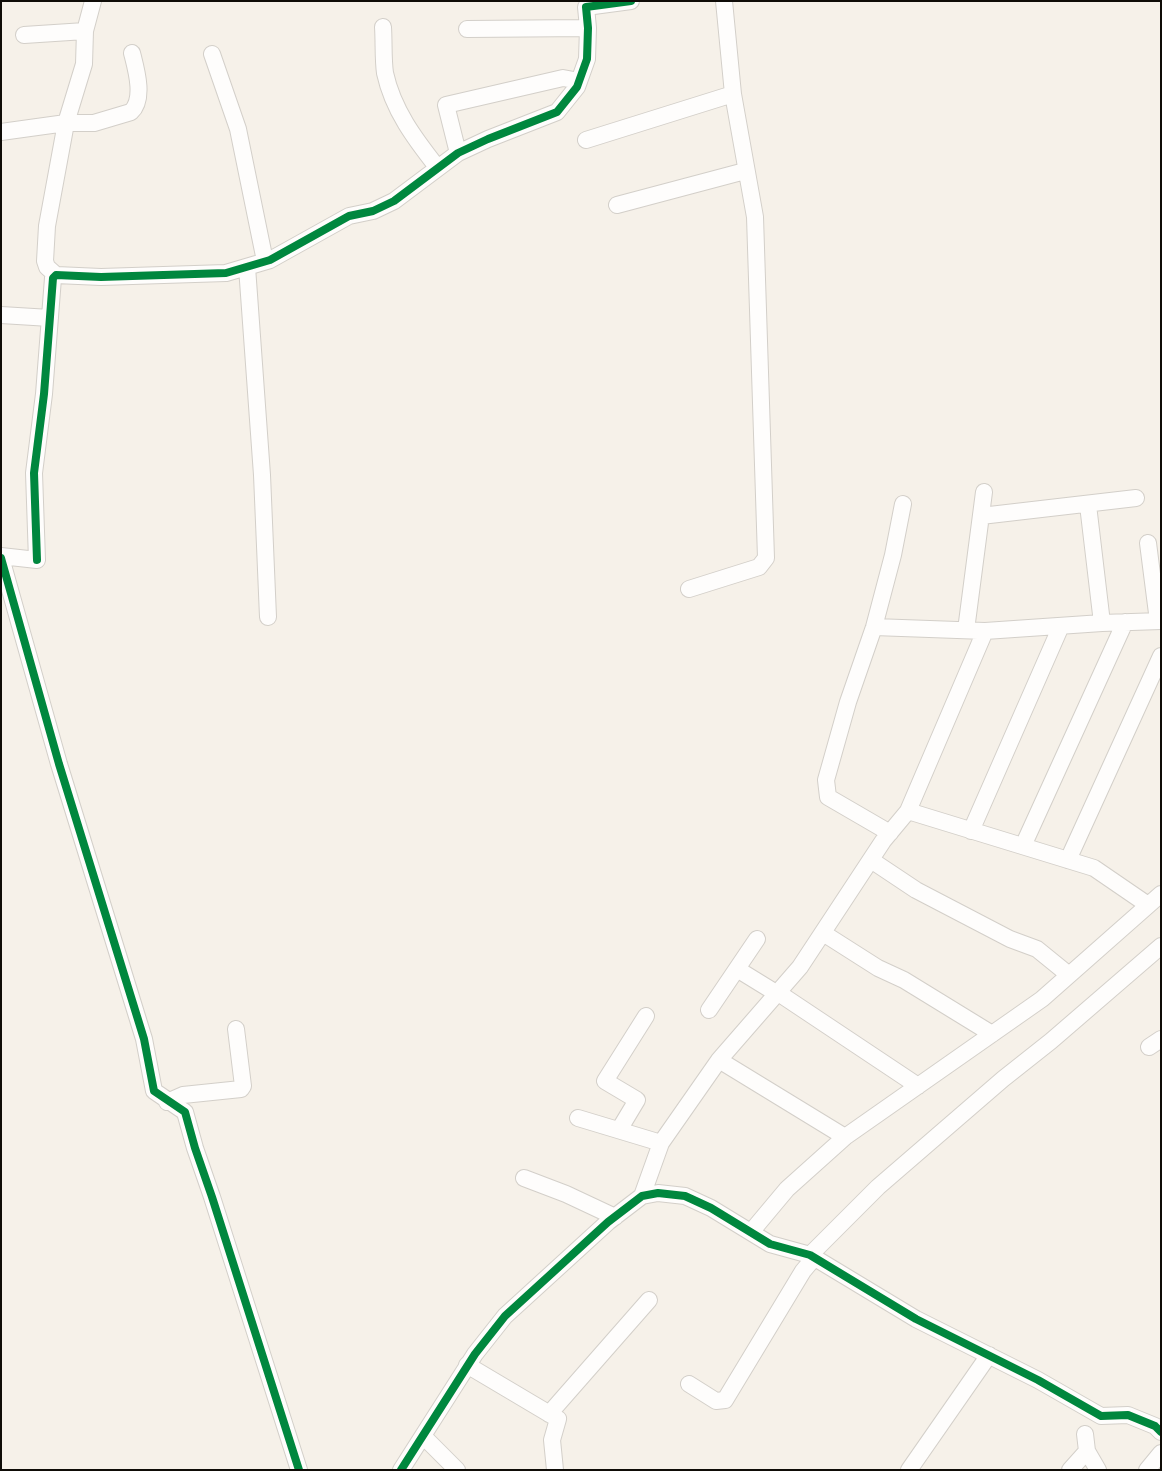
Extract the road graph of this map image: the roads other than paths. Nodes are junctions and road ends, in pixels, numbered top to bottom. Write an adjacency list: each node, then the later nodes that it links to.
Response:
1 (93, 1): 8 (street)
2 (631, 1): 4 (street)
3 (724, 1): 13 (street)
4 (585, 4): 6 (street)
5 (383, 27): 18 (street)
6 (588, 28): 7 (street); 12 (street)
7 (467, 29)
8 (85, 30): 9 (street); 14 (street)
9 (24, 35)
10 (132, 52): 14 (street)
11 (212, 54): 21 (street)
12 (579, 81): 17 (street); 17 (street)
13 (733, 94): 16 (street); 19 (street)
14 (66, 123): 15 (street); 23 (street)
15 (1, 132)
16 (586, 140)
17 (458, 154): 18 (street)
18 (437, 167): 21 (street)
19 (746, 171): 20 (street); 33 (street)
20 (617, 205)
21 (265, 261): 22 (street)
22 (247, 267): 23 (street); 34 (street)
23 (56, 275): 25 (street)
24 (1, 315): 25 (street)
25 (50, 318): 32 (street)
26 (984, 492): 30 (street)
27 (1136, 498): 29 (street)
28 (903, 504): 39 (street)
29 (1088, 505): 30 (street); 37 (street)
30 (982, 516): 40 (street)
31 (1148, 543): 35 (street)
32 (1, 557): 63 (street)
33 (689, 589)
34 (268, 617)
35 (1159, 621): 36 (street)
36 (1124, 622): 37 (street); 46 (street)
37 (1102, 623): 38 (street)
38 (1061, 626): 41 (street); 44 (street)
39 (874, 627): 40 (street); 45 (street)
40 (966, 630): 41 (street)
41 (985, 631): 43 (street)
42 (1161, 656): 48 (street)
43 (908, 811): 44 (street); 45 (street)
44 (971, 831): 46 (street)
45 (890, 833): 47 (street)
46 (1023, 846): 48 (street)
47 (871, 860): 51 (street); 55 (street)
48 (1068, 860): 50 (street)
49 (1161, 894): 50 (street)
50 (1148, 905): 55 (street)
51 (823, 932): 56 (street); 60 (street)
52 (757, 939): 54 (street)
53 (1161, 946): 72 (street)
54 (738, 969): 56 (street); 57 (street)
55 (1069, 975): 60 (street)
56 (776, 993): 61 (street); 62 (street)
57 (710, 1010)
58 (646, 1016): 65 (street)
59 (236, 1029): 63 (street)
60 (992, 1034): 62 (street)
61 (719, 1060): 66 (street); 67 (street)
62 (918, 1086): 66 (street)
63 (167, 1102): 83 (street)
64 (578, 1118): 65 (street)
65 (619, 1130): 67 (street)
66 (845, 1137): 71 (street)
67 (661, 1143): 69 (street)
68 (524, 1178): 70 (street)
69 (642, 1196): 70 (street); 71 (street)
70 (615, 1217): 75 (street)
71 (751, 1232): 72 (street)
72 (812, 1257): 74 (street); 76 (street)
73 (649, 1300): 77 (street)
74 (989, 1356): 78 (street); 87 (street)
75 (467, 1366): 77 (street); 80 (street)
76 (690, 1384)
77 (549, 1414): 86 (street)
78 (1161, 1432)
79 (1085, 1434): 81 (street)
80 (423, 1436): 84 (street); 85 (street)
81 (1087, 1451): 88 (street); 89 (street)
82 (1161, 1453): 90 (street)
83 (299, 1470)
84 (401, 1470)
85 (457, 1470)
86 (555, 1470)
87 (909, 1470)
88 (1070, 1470)
89 (1098, 1470)
90 (1147, 1470)

